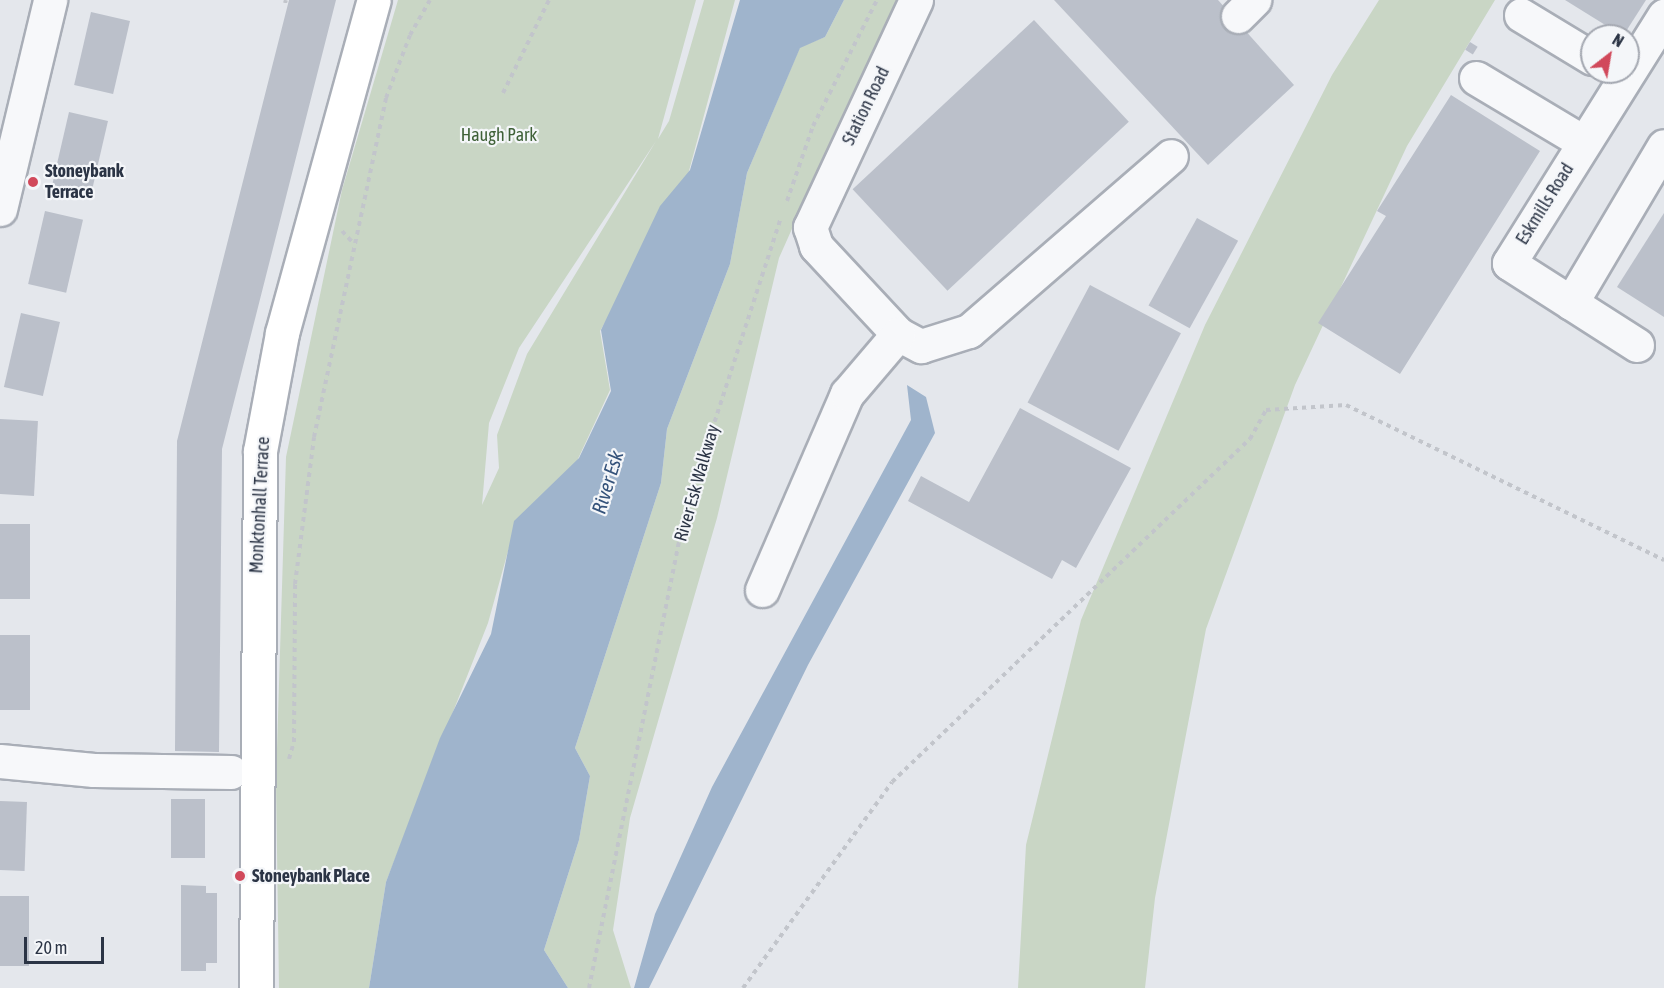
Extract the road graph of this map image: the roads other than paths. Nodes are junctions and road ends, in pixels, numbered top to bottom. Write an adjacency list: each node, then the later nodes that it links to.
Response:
1 (51, 0): 13 (street)
2 (374, 0): 19 (main road, Monktonhall Terrace)
3 (916, 0): 15 (street, Station Road)
4 (1521, 15): 7 (street)
5 (1664, 16): 6 (street, Eskmills Road)
6 (1640, 48)
7 (1580, 51)
8 (1476, 78): 10 (street)
9 (1615, 84): 10 (street, Eskmills Road)
10 (1583, 142): 14 (street, Eskmills Road)
11 (1664, 146): 14 (street)
12 (1171, 156): 15 (street)
13 (2, 189)
14 (1571, 303): 16 (street, Eskmills Road)
15 (898, 334): 17 (street)
16 (1637, 345)
17 (762, 590)
18 (0, 761): 19 (street)
19 (243, 773): 20 (main road, Monktonhall Terrace)
20 (256, 988)

